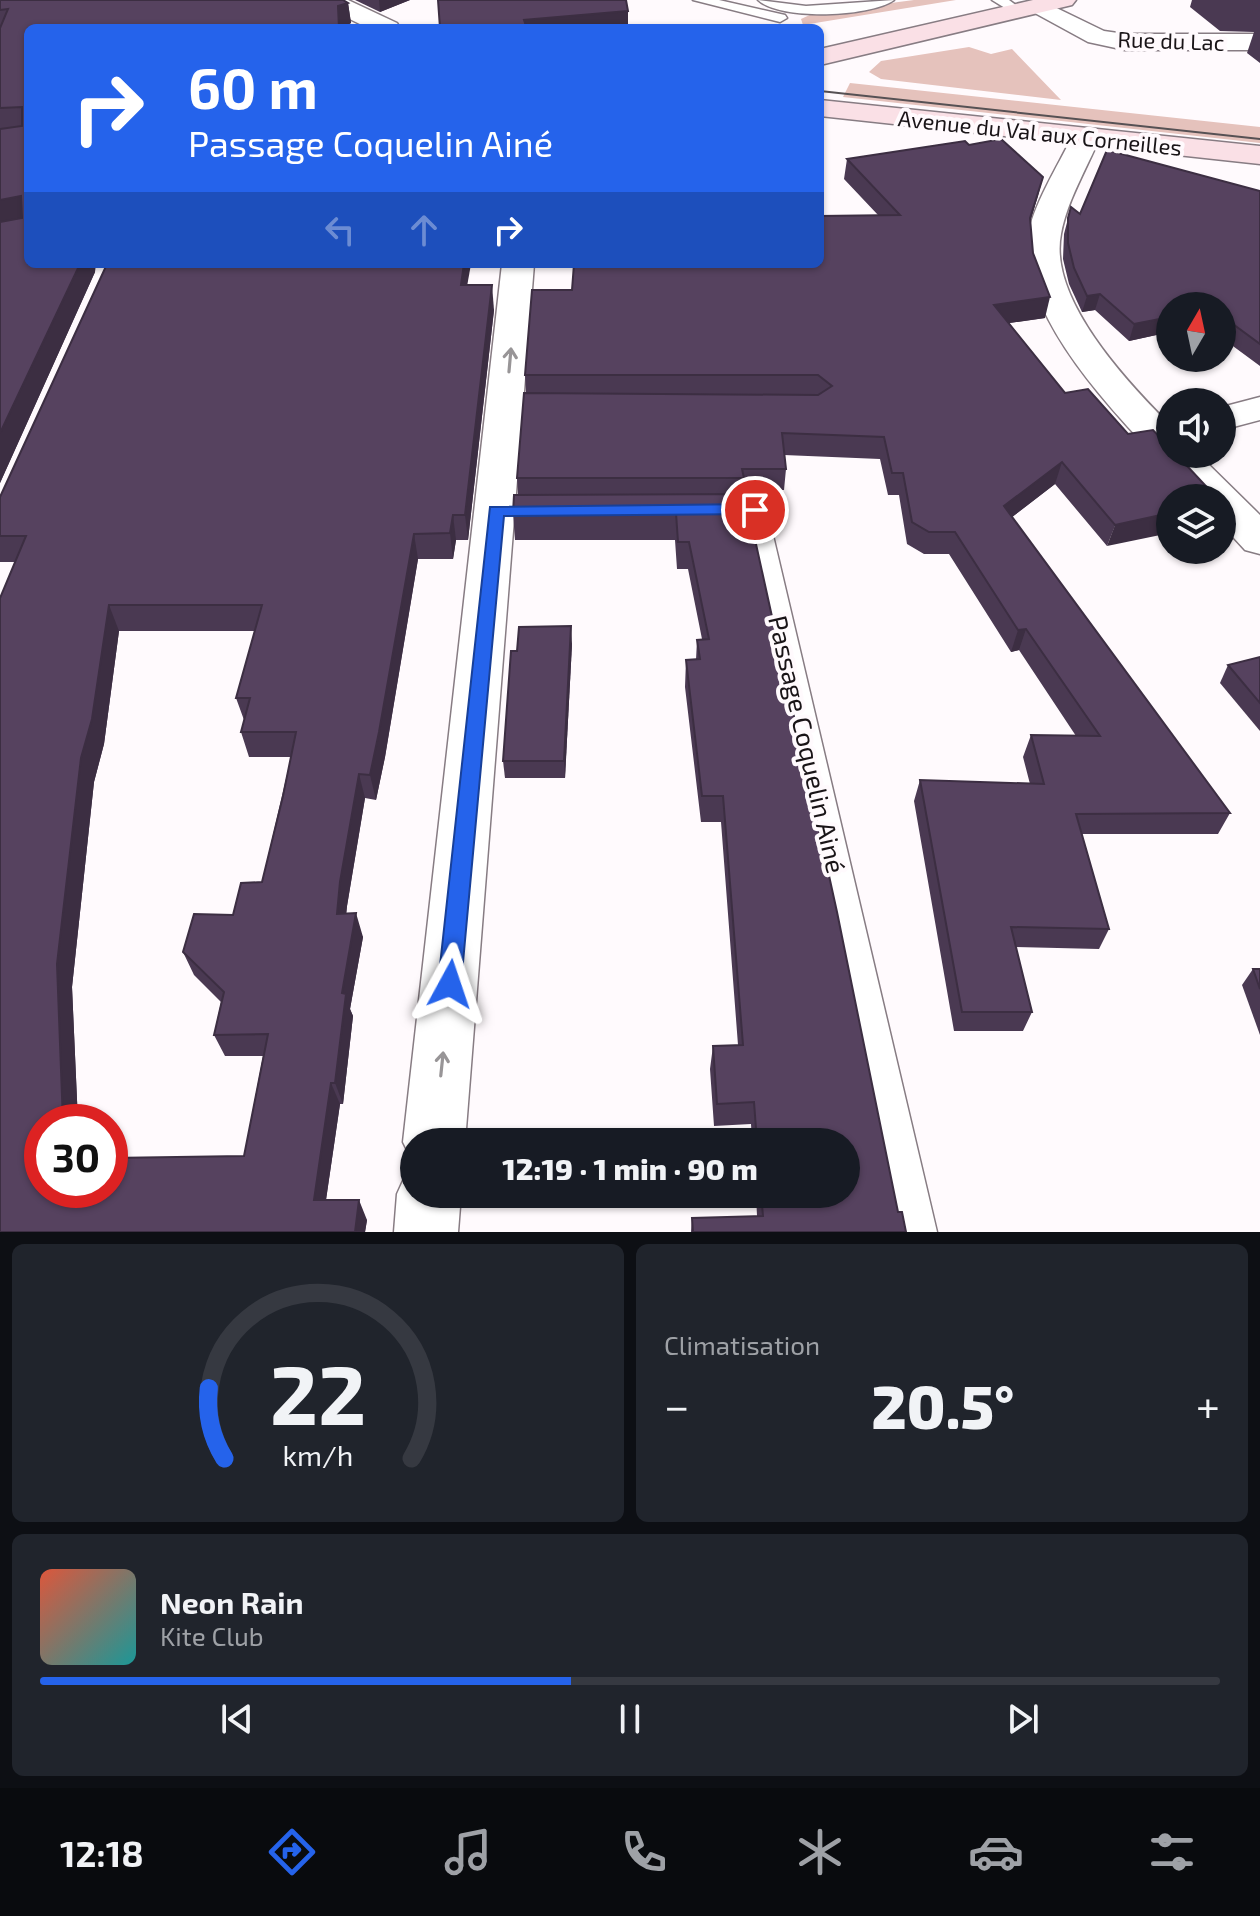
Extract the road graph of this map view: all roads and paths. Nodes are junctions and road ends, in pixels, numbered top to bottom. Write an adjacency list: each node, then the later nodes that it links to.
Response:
1 (329, 0): 7 (street)
2 (700, 0): 6 (lane)
3 (765, 0): 4 (lane)
4 (887, 0)
5 (1031, 5): 8 (street, Rue du Lac); 9 (street)
6 (780, 18)
7 (380, 24)
8 (1260, 42)
9 (824, 56)
10 (824, 108): 11 (street, Avenue du Val aux Corneilles)
11 (1086, 137): 12 (street, Avenue du Val aux Corneilles); 16 (street)
12 (1260, 155)
13 (518, 268): 22 (street, one-way to 13)
14 (1260, 408): 15 (street)
15 (1236, 415)
16 (1156, 430)
17 (1191, 468): 18 (street)
18 (1205, 484)
19 (694, 510): 25 (lane, Passage Coquelin Ainé)
20 (1236, 516): 21 (street)
21 (1260, 540)
22 (436, 1128)
23 (428, 1208): 24 (street)
24 (426, 1232)
25 (918, 1232)

